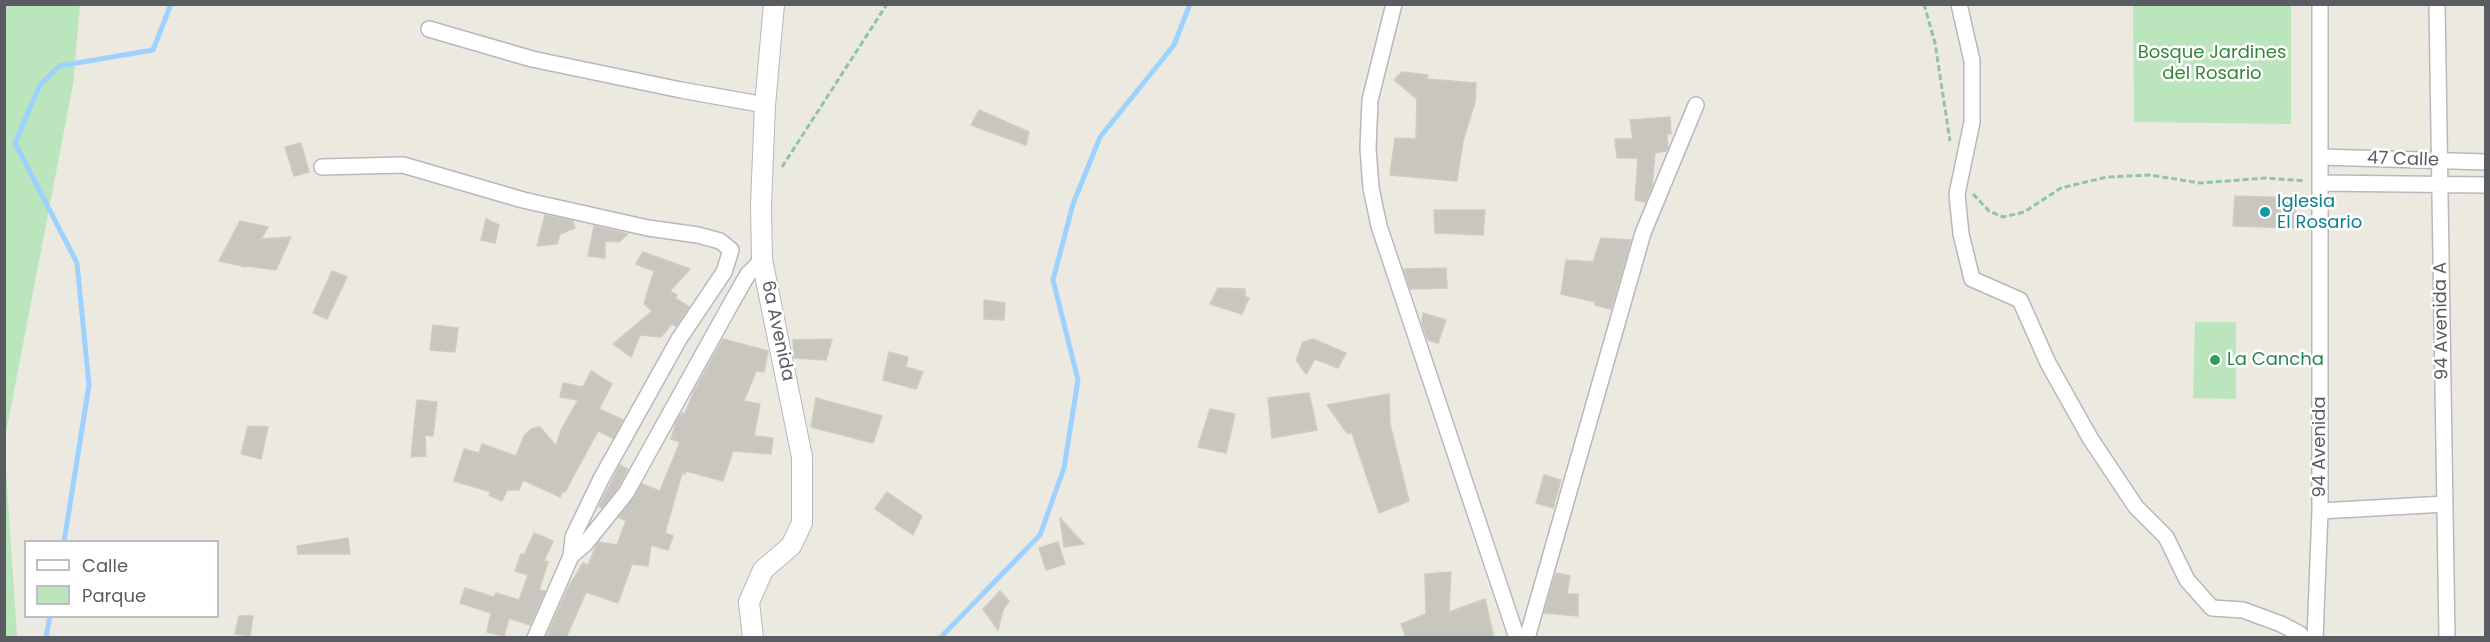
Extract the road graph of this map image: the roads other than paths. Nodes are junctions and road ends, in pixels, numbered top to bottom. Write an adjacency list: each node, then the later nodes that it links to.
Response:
1 (774, 4): 7 (street, 6a Avenida)
2 (1394, 4): 24 (street)
3 (1959, 4): 26 (street)
4 (2320, 4): 9 (street, 94 Avenida)
5 (2437, 4): 10 (street, 94 Avenida A)
6 (429, 29): 7 (street)
7 (765, 105): 16 (street, 6a Avenida)
8 (1696, 105): 25 (street)
9 (2321, 157): 10 (street, 47 Calle); 13 (street, 94 Avenida)
10 (2439, 162): 11 (street, 47 Calle); 14 (street, 94 Avenida A)
11 (2486, 162)
12 (322, 167): 17 (street)
13 (2321, 183): 14 (street, 47 Calle); 20 (street, 94 Avenida)
14 (2440, 184): 15 (street, 47 Calle); 19 (street, 94 Avenida A)
15 (2486, 185)
16 (762, 260): 18 (street); 23 (street, 6a Avenida)
17 (724, 273): 18 (street); 21 (street)
18 (748, 274): 21 (street)
19 (2445, 504): 20 (street); 28 (street, 94 Avenida A)
20 (2320, 511): 27 (street, 94 Avenida)
21 (571, 556): 22 (street)
22 (535, 638)
23 (753, 638)
24 (1517, 638)
25 (1527, 638)
26 (2302, 638)
27 (2315, 638)
28 (2447, 638)

